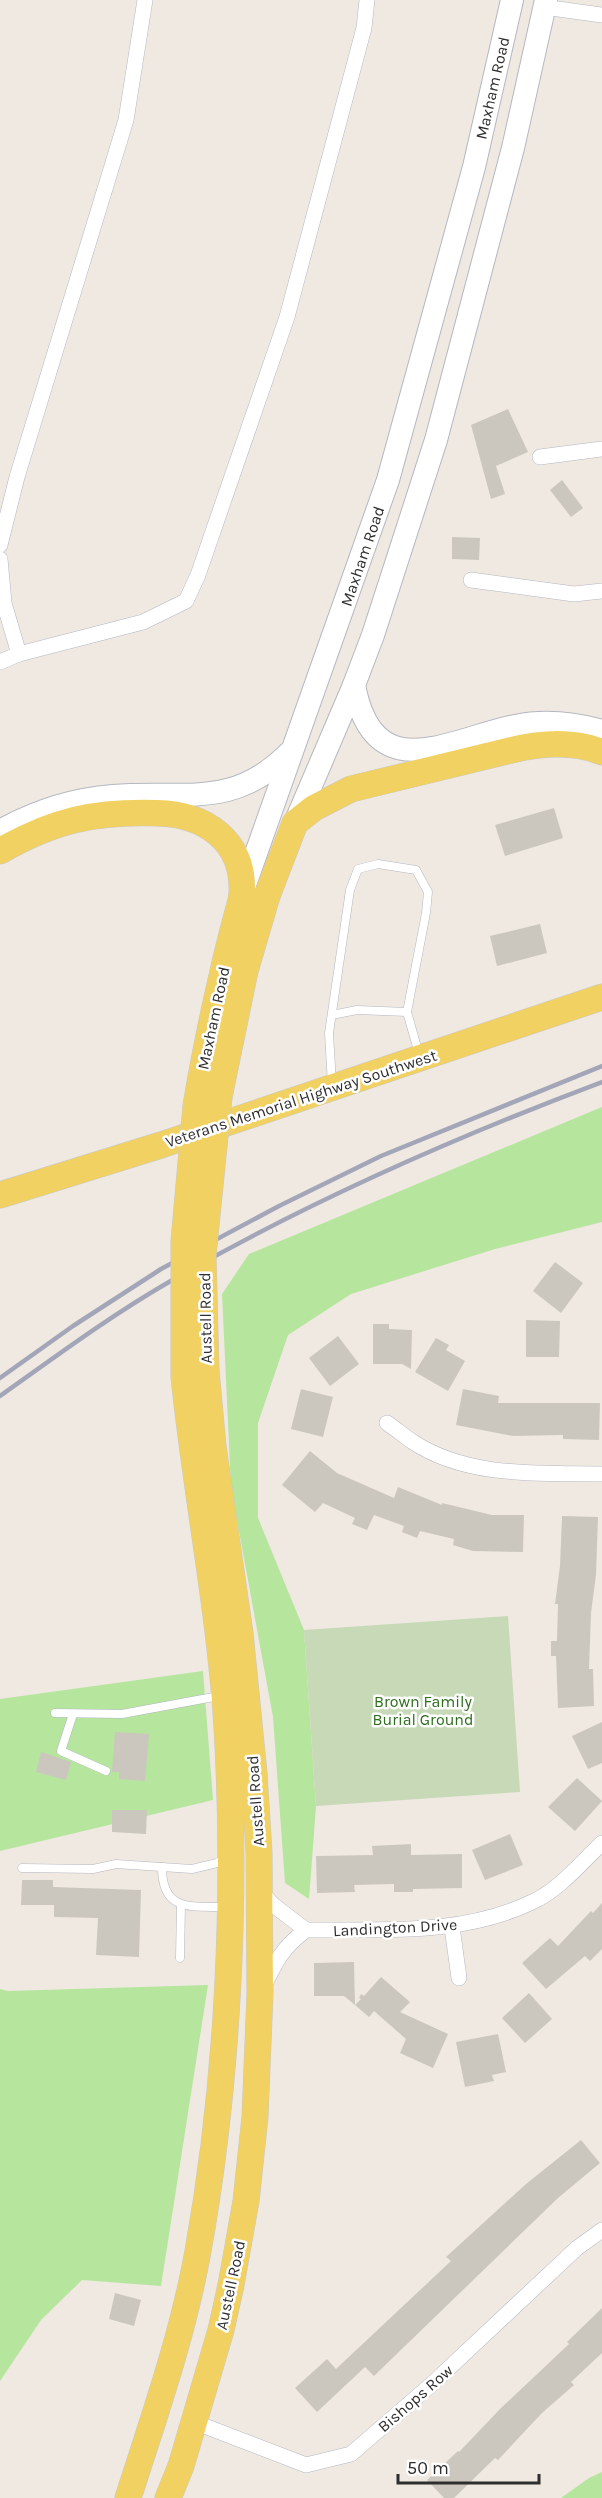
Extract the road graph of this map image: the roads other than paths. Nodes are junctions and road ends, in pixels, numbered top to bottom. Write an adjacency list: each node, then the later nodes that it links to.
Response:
1 (146, 0): 8 (street)
2 (367, 0): 12 (street)
3 (512, 0): 16 (main road, Maxham Road)
4 (545, 4): 5 (street); 14 (main road, Maxham Road)
5 (602, 15)
6 (601, 454): 7 (street)
7 (540, 457)
8 (0, 545)
9 (0, 559): 12 (street)
10 (471, 580): 11 (street)
11 (602, 591)
12 (19, 654): 13 (street)
13 (0, 662)
14 (354, 686): 15 (main road); 18 (main road, Maxham Road)
15 (602, 731)
16 (292, 750): 19 (main road); 21 (main road, Maxham Road)
17 (602, 752): 18 (main road)
18 (295, 823): 25 (main road, Maxham Road)
19 (0, 831)
20 (0, 851): 21 (main road)
21 (242, 893): 25 (main road, Maxham Road)
22 (602, 997): 26 (main road, Veterans Memorial Highway Southwest)
23 (407, 1012): 24 (lane); 24 (lane); 26 (lane)
24 (332, 1015): 27 (lane)
25 (220, 1036): 28 (main road, Maxham Road)
26 (420, 1058): 27 (main road, Veterans Memorial Highway Southwest)
27 (332, 1087): 29 (main road, Veterans Memorial Highway Southwest)
28 (207, 1101): 30 (main road, Austell Road, bridge)
29 (0, 1195)
30 (195, 1373): 33 (main road, Austell Road); 41 (main road, Austell Road)
31 (387, 1423): 32 (street)
32 (602, 1474)
33 (224, 1695): 35 (lane); 38 (main road, Austell Road)
34 (55, 1713): 35 (lane)
35 (73, 1714): 36 (lane)
36 (106, 1771)
37 (602, 1843): 44 (street, Landington Drive)
38 (229, 1851): 39 (lane); 43 (main road, Austell Road)
39 (162, 1867): 40 (lane); 42 (lane)
40 (22, 1868)
41 (258, 1888): 45 (street); 48 (main road, Austell Road)
42 (181, 1905): 43 (lane); 46 (lane)
43 (229, 1908): 51 (main road, Austell Road)
44 (452, 1927): 45 (street, Landington Drive); 47 (street)
45 (306, 1930): 48 (street)
46 (180, 1958)
47 (459, 1978)
48 (260, 1994): 50 (main road, Austell Road)
49 (602, 2230): 50 (street, Bishops Row)
50 (194, 2422): 52 (main road, Austell Road)
51 (128, 2498)
52 (168, 2498)

